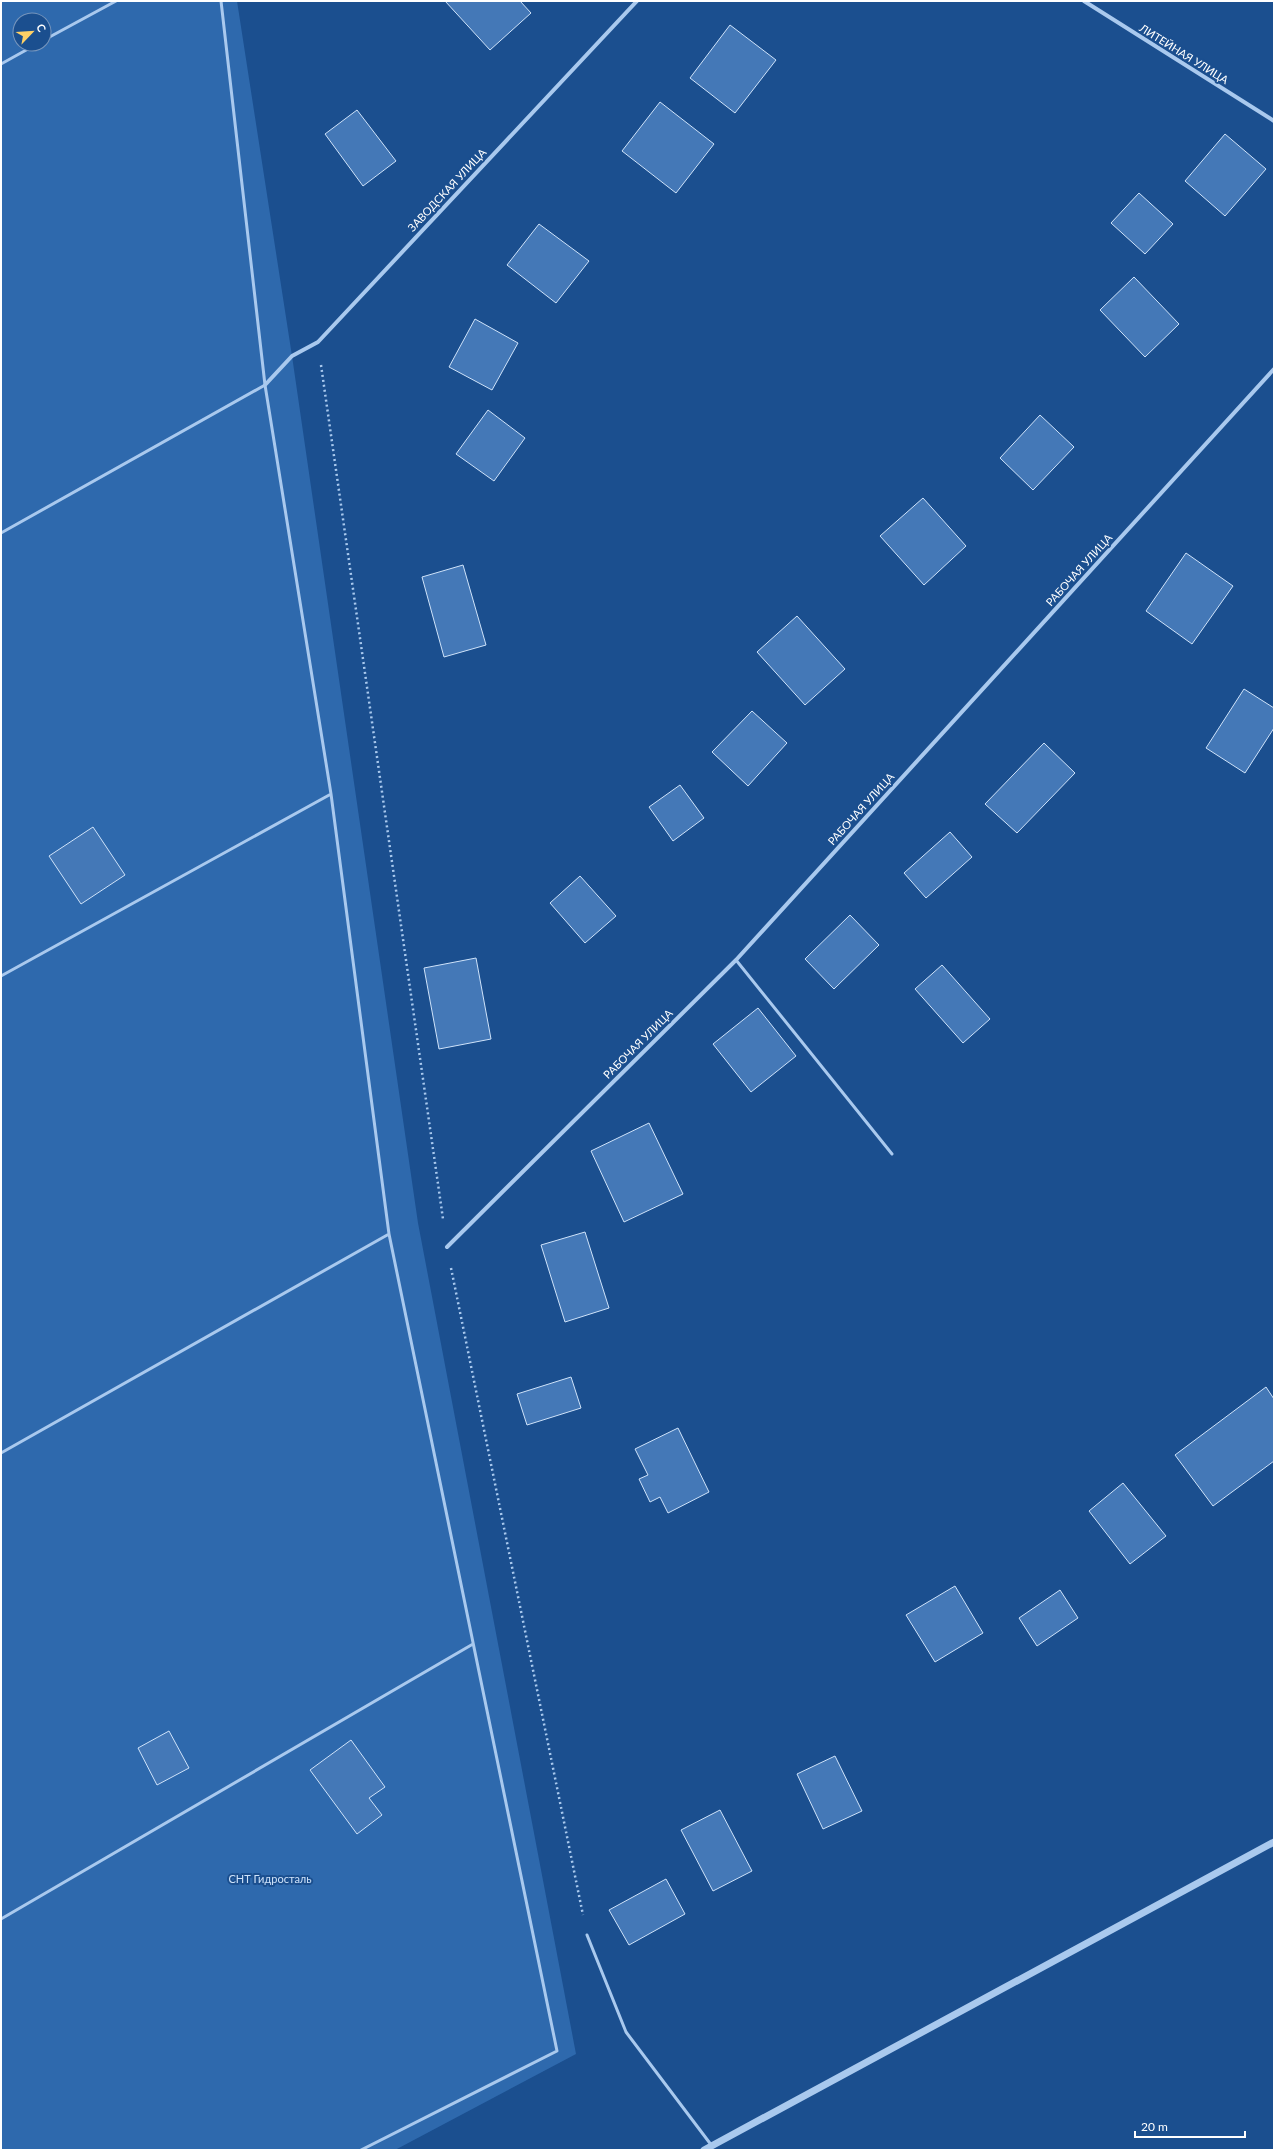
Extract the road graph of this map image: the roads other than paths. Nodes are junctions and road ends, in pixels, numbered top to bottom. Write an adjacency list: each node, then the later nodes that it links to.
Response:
1 (116, 1): 5 (lane)
2 (221, 1): 10 (lane)
3 (637, 1): 10 (street, ЗАВОДСКАЯ УЛИЦА)
4 (1084, 1): 8 (street, ЛИТЕЙНАЯ УЛИЦА)
5 (52, 36)
6 (23, 52): 7 (lane)
7 (1, 64)
8 (1274, 122)
9 (1274, 370): 13 (street, РАБОЧАЯ УЛИЦА)
10 (265, 385): 11 (lane); 12 (lane)
11 (1, 533)
12 (331, 794): 14 (lane); 16 (lane)
13 (736, 960): 15 (lane); 17 (street, РАБОЧАЯ УЛИЦА)
14 (1, 976)
15 (892, 1154)
16 (389, 1234): 18 (lane); 19 (lane)
17 (446, 1247)
18 (1, 1453)
19 (473, 1644): 21 (lane); 24 (lane)
20 (1274, 1842): 23 (street)
21 (1, 1919)
22 (587, 1935): 23 (lane)
23 (712, 2146): 25 (street)
24 (361, 2150)
25 (704, 2150)

